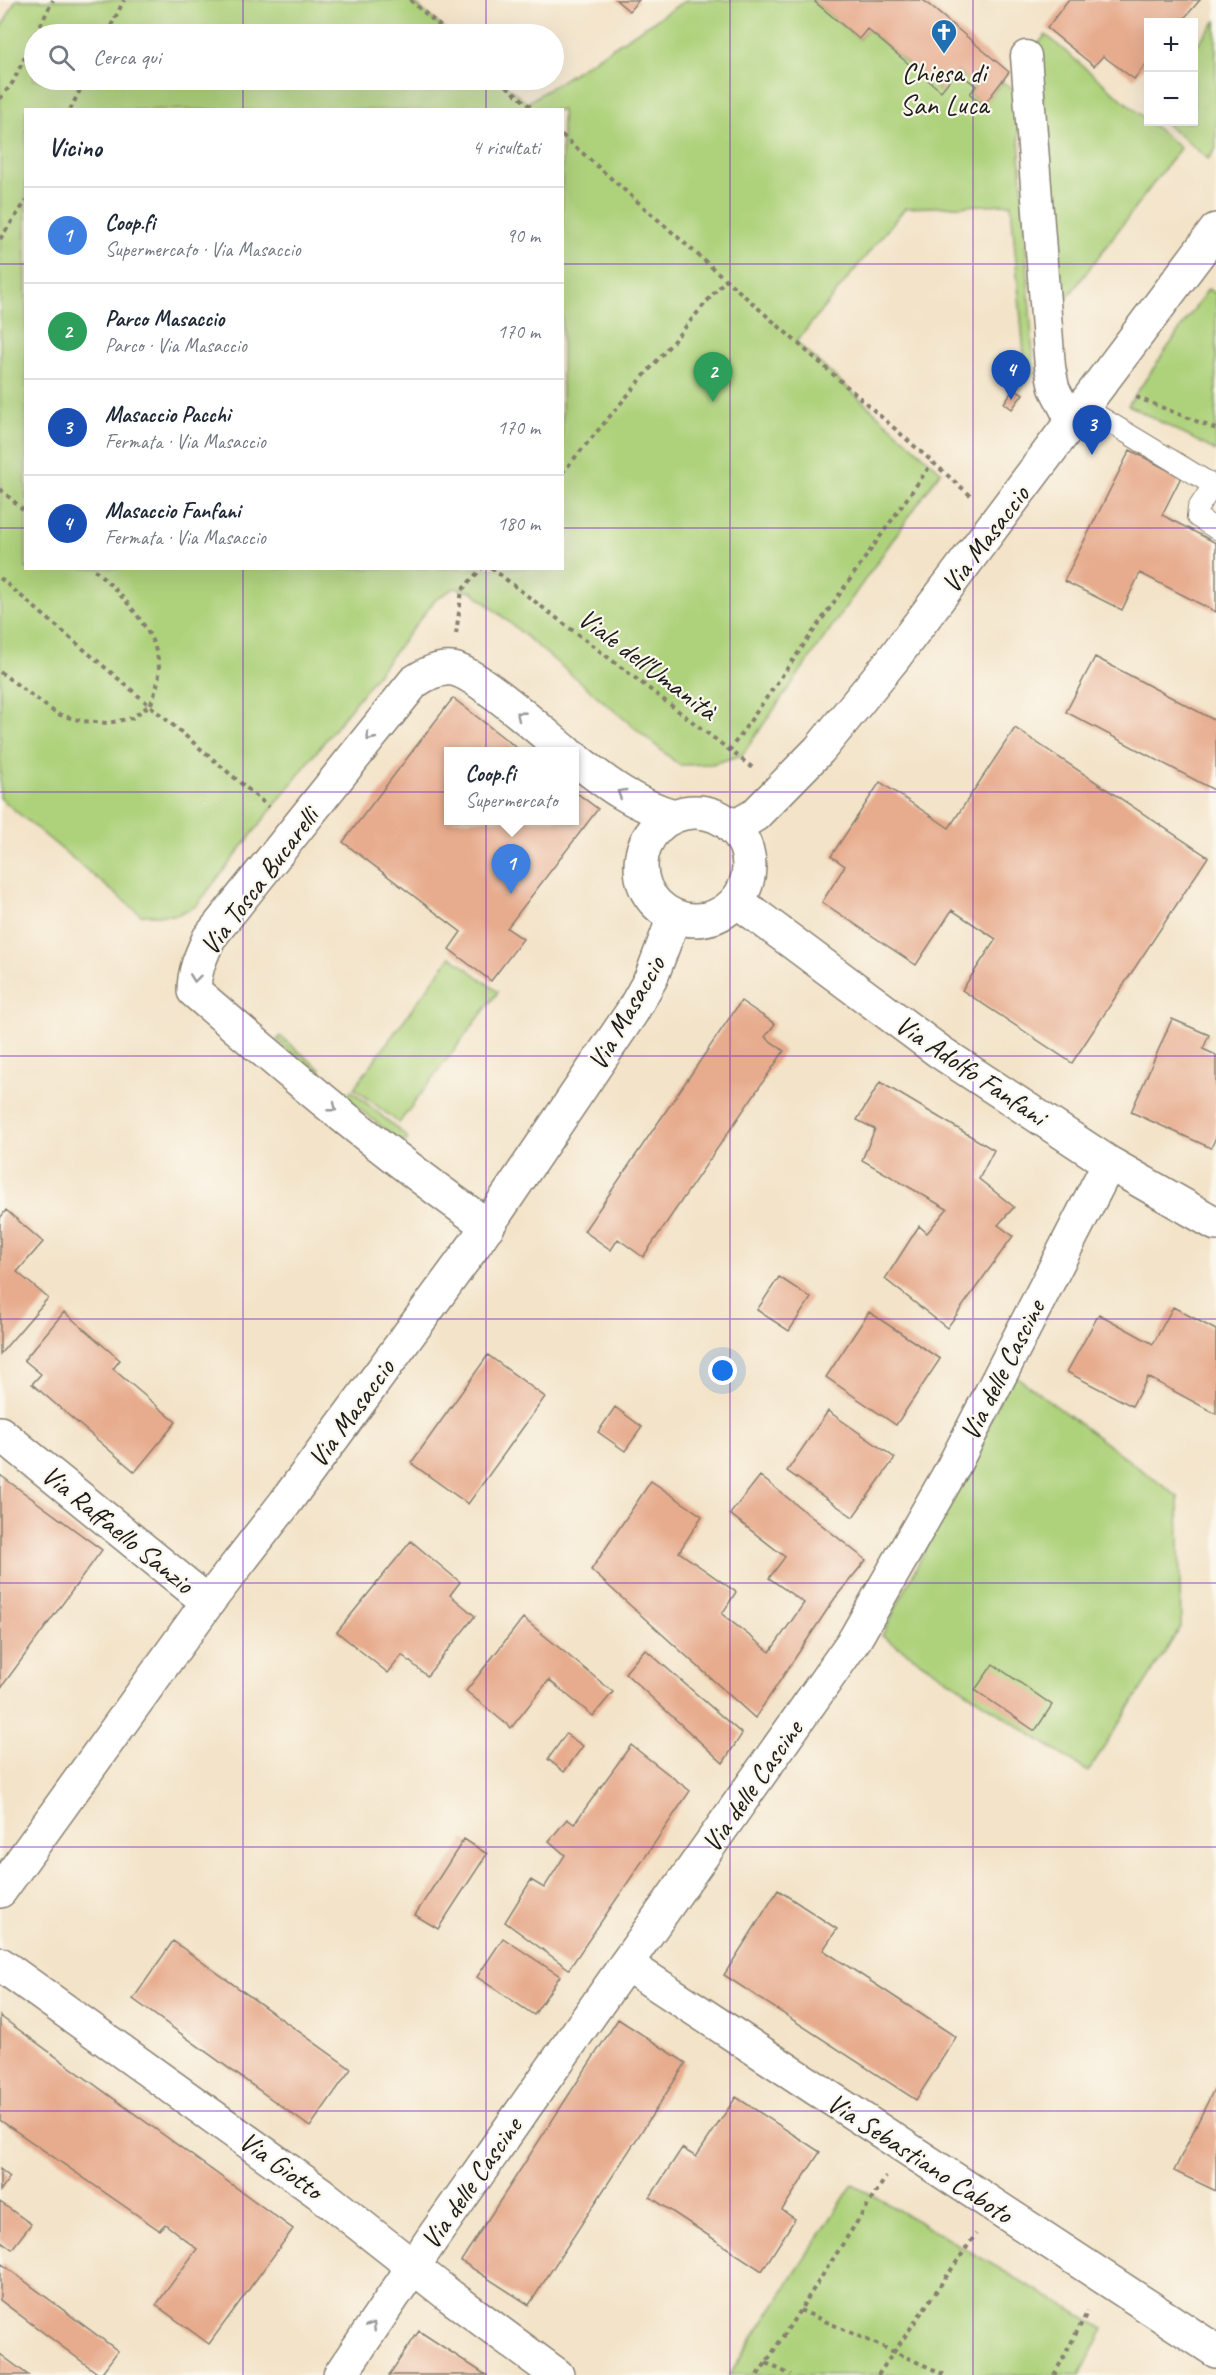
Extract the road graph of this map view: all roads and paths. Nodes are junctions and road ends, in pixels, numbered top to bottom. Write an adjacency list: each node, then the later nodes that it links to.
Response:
1 (53, 0): 4 (path)
2 (124, 0): 5 (path)
3 (410, 0): 6 (path)
4 (41, 24)
5 (112, 24)
6 (438, 24)
7 (1026, 56): 19 (street)
8 (24, 59): 11 (path)
9 (80, 90): 12 (path)
10 (511, 90): 13 (path)
11 (0, 99)
12 (71, 108)
13 (532, 108)
14 (564, 137): 18 (path)
15 (24, 204): 17 (path)
16 (1216, 230): 19 (street, Via Masaccio)
17 (0, 239)
18 (725, 280): 21 (path); 22 (path)
19 (1085, 405): 20 (path); 25 (street, Via Masaccio); 26 (lane)
20 (1216, 429)
21 (932, 463): 25 (path); 35 (path)
22 (564, 471)
23 (0, 489): 24 (path)
24 (24, 510)
25 (999, 520): 37 (street, Via Masaccio)
26 (1216, 529)
27 (95, 570): 33 (path)
28 (480, 570): 31 (path)
29 (493, 570): 35 (path, Viale dell'Umanità)
30 (0, 578): 33 (path)
31 (451, 668): 34 (street, one-way to 31); 40 (street, Via Tosca Bucarelli, one-way to 40)
32 (0, 672): 33 (path)
33 (151, 704): 40 (path)
34 (560, 747)
35 (729, 751): 37 (path, Viale dell'Umanità)
36 (579, 762): 38 (street, one-way to 36)
37 (782, 789): 39 (street, Via Masaccio)
38 (674, 816): 39 (street); 42 (street)
39 (733, 828): 41 (street)
40 (296, 830): 45 (street, Via Tosca Bucarelli, one-way to 45)
41 (736, 901): 42 (street); 43 (street, Via Adolfo Fanfani)
42 (674, 917): 45 (street, Via Masaccio)
43 (1109, 1163): 44 (street, Via Adolfo Fanfani); 50 (street, Via delle Cascine)
44 (1216, 1224)
45 (488, 1226): 47 (street, Via Masaccio)
46 (0, 1433): 47 (street, Via Raffaello Sanzio)
47 (208, 1602): 48 (street, Via Masaccio)
48 (0, 1891)
49 (0, 1964): 53 (street, Via Giotto)
50 (626, 1964): 51 (street, Via Sebastiano Caboto); 53 (street, Via delle Cascine)
51 (905, 2148): 52 (street, Via Sebastiano Caboto); 55 (path)
52 (995, 2207): 54 (street, Via Sebastiano Caboto); 57 (path)
53 (414, 2266): 59 (street, Via delle Cascine, one-way to 53); 60 (street, Via Giotto)
54 (1105, 2278): 56 (street, Via Sebastiano Caboto); 65 (path)
55 (800, 2310): 57 (path); 58 (path)
56 (1216, 2351)
57 (894, 2352): 63 (path); 64 (path)
58 (765, 2363): 61 (path); 62 (path)
59 (340, 2375)
60 (557, 2375)
61 (758, 2375)
62 (791, 2375)
63 (878, 2375)
64 (946, 2375)
65 (1054, 2375)

